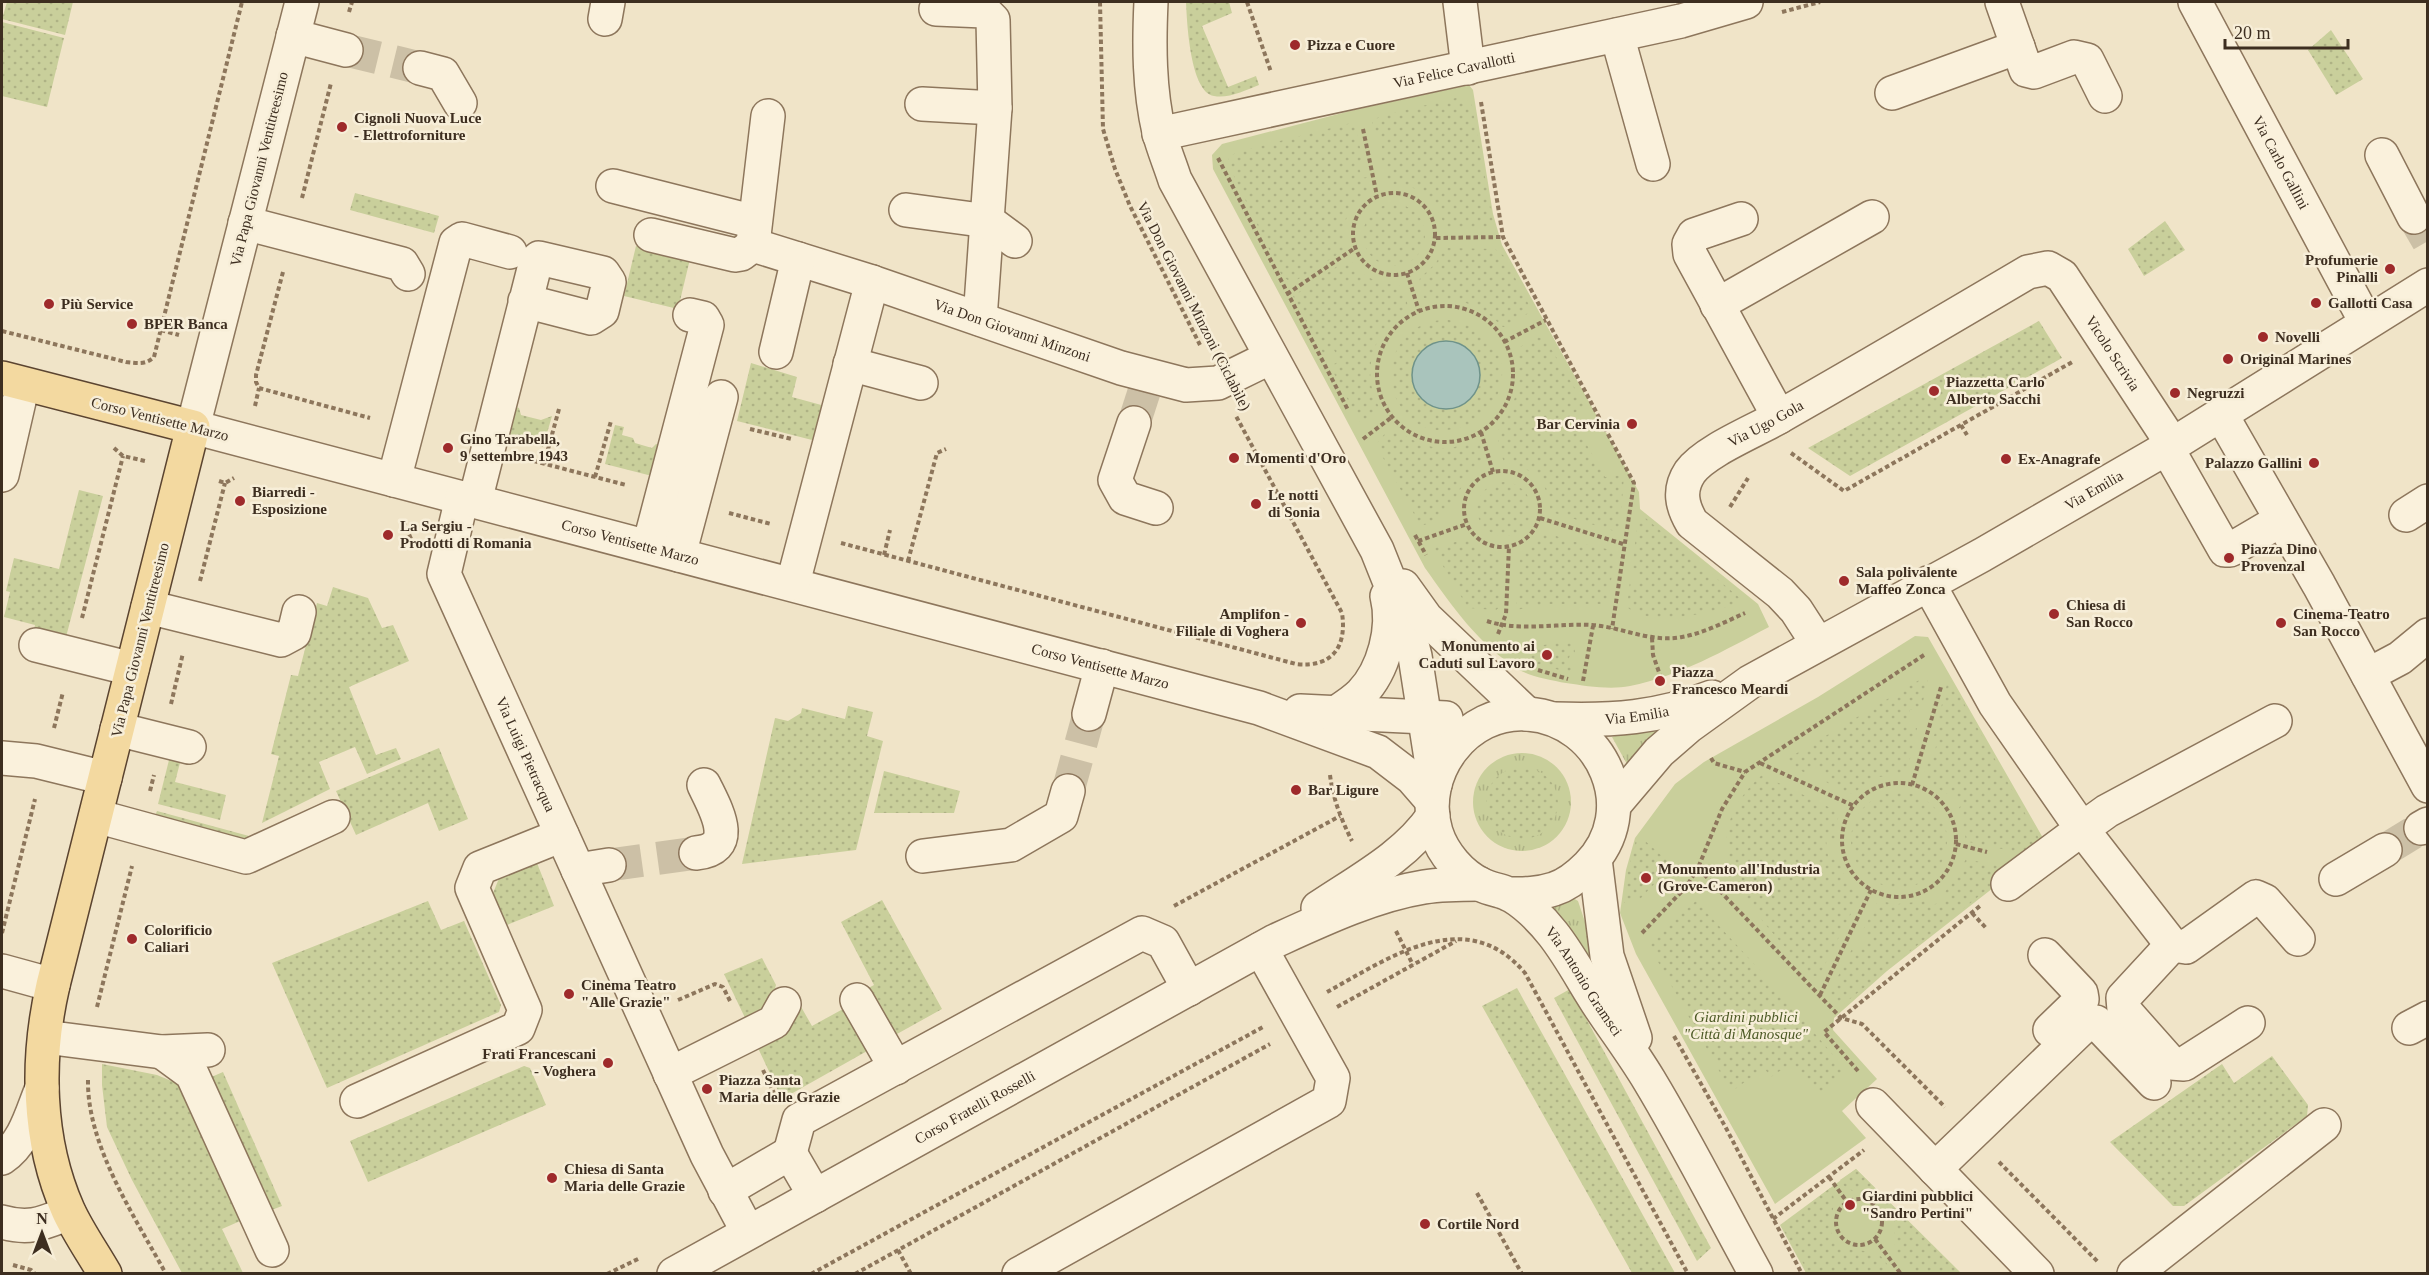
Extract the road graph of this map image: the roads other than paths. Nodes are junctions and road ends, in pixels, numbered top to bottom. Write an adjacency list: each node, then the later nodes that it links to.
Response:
1 (302, 2): 10 (street, Via Papa Giovanni Ventitreesimo)
2 (1151, 2): 21 (street)
3 (1460, 2): 13 (street)
4 (1746, 2): 8 (street, Via Felice Cavallotti)
5 (2002, 2): 11 (street)
6 (2195, 2): 44 (street, Via Carlo Gallini)
7 (936, 9): 19 (street)
8 (1679, 11): 9 (street, Via Felice Cavallotti)
9 (1617, 35): 13 (street, Via Felice Cavallotti); 23 (street)
10 (293, 36): 12 (street); 30 (street, Via Papa Giovanni Ventitreesimo)
11 (2018, 47): 15 (street); 16 (street)
12 (343, 49)
13 (1472, 67): 21 (street, Via Felice Cavallotti)
14 (420, 68): 17 (street)
15 (1892, 93)
16 (2105, 96)
17 (460, 103)
18 (921, 104): 19 (street)
19 (995, 108): 29 (street)
20 (768, 116): 31 (street)
21 (1159, 134): 46 (street)
22 (2382, 156): 27 (street)
23 (1653, 164)
24 (613, 186): 31 (street, Via Don Giovanni Minzoni)
25 (906, 210): 29 (street)
26 (1872, 217): 41 (street)
27 (2414, 217)
28 (1741, 219): 41 (street)
29 (988, 221): 33 (street); 43 (street)
30 (244, 224): 37 (street); 53 (street, Via Papa Giovanni Ventitreesimo)
31 (754, 234): 32 (street); 35 (street, Via Don Giovanni Minzoni)
32 (651, 235)
33 (1015, 241)
34 (510, 252): 57 (street)
35 (798, 259): 38 (street, Via Don Giovanni Minzoni); 45 (street)
36 (2048, 268): 54 (street, Via Ugo Gola); 55 (street, Vicolo Scrivia)
37 (408, 274)
38 (872, 282): 43 (street, Via Don Giovanni Minzoni); 47 (street)
39 (2427, 285): 44 (street, Via Emilia)
40 (525, 301): 58 (street, Via Luigi Pietracqua)
41 (1717, 304): 54 (street)
42 (690, 315): 59 (street)
43 (980, 319): 50 (street, Via Don Giovanni Minzoni)
44 (2366, 322): 52 (street, Via Emilia)
45 (776, 352)
46 (1271, 357): 50 (street, Via Don Giovanni Minzoni); 63 (street)
47 (850, 364): 49 (street); 64 (street)
48 (12, 381): 53 (main road, Corso Ventisette Marzo); 56 (street)
49 (921, 383)
50 (1142, 397): 60 (street)
51 (718, 409): 59 (street)
52 (2222, 416): 55 (street, Via Emilia); 61 (street)
53 (193, 428): 57 (street, Corso Ventisette Marzo); 66 (main road, Via Papa Giovanni Ventitreesimo)
54 (1780, 432): 69 (street, Via Ugo Gola)
55 (2170, 446): 61 (street); 65 (street, Via Emilia)
56 (2, 475)
57 (394, 480): 58 (street, Corso Ventisette Marzo)
58 (469, 499): 62 (street, Corso Ventisette Marzo); 94 (street, Via Luigi Pietracqua)
59 (678, 499): 62 (street)
60 (1156, 508)
61 (2281, 519): 73 (street)
62 (664, 550): 64 (street, Corso Ventisette Marzo)
63 (1377, 550): 77 (street); 78 (street); 79 (street)
64 (793, 583): 71 (street, Corso Ventisette Marzo)
65 (1928, 583): 69 (street, Via Emilia); 93 (street)
66 (148, 607): 67 (street); 72 (main road, Via Papa Giovanni Ventitreesimo)
67 (299, 612)
68 (2427, 635): 73 (street)
69 (1818, 644): 74 (street, Via Emilia)
70 (36, 645): 72 (street)
71 (1102, 666): 75 (street, Corso Ventisette Marzo); 76 (street)
72 (132, 669): 81 (main road, Via Papa Giovanni Ventitreesimo)
73 (2368, 675): 87 (street)
74 (1750, 682): 78 (street, Via Emilia); 91 (street, Via Emilia)
75 (1259, 708): 77 (street, Corso Ventisette Marzo); 90 (street, Corso Ventisette Marzo)
76 (1089, 714)
77 (1334, 714): 79 (street, Corso Ventisette Marzo)
78 (1527, 717): 79 (street, Corso Ventisette Marzo); 90 (street); 91 (street)
79 (1425, 718): 90 (street)
80 (2275, 721): 93 (street)
81 (117, 729): 82 (street); 89 (main road, Via Papa Giovanni Ventitreesimo)
82 (176, 743)
83 (2, 758): 84 (street)
84 (42, 774): 85 (street); 89 (street)
85 (2, 778)
86 (704, 785): 96 (street)
87 (2427, 786)
88 (1068, 791): 97 (street)
89 (100, 798): 92 (street); 107 (main road, Via Papa Giovanni Ventitreesimo)
90 (1433, 800): 101 (street); 103 (street, Corso Fratelli Rosselli)
91 (1614, 805): 98 (street)
92 (333, 817)
93 (2082, 829): 100 (street); 104 (street)
94 (562, 835): 116 (street, Via Luigi Pietracqua); 120 (street)
95 (2385, 850): 99 (street)
96 (696, 853)
97 (923, 856)
98 (1595, 860): 101 (street); 117 (street, Via Antonio Gramsci)
99 (2336, 879)
100 (2008, 884)
101 (1494, 889): 103 (street, Corso Fratelli Rosselli); 117 (street, Via Antonio Gramsci)
102 (2298, 939): 104 (street)
103 (1268, 945): 108 (street, Corso Fratelli Rosselli); 134 (street)
104 (2172, 945): 111 (street)
105 (2045, 955): 125 (street)
106 (2, 970): 107 (street)
107 (53, 985): 112 (main road, Via Papa Giovanni Ventitreesimo)
108 (1189, 989): 115 (street); 127 (street, Corso Fratelli Rosselli)
109 (857, 1000): 115 (street)
110 (784, 1004): 116 (street)
111 (2248, 1023)
112 (45, 1037): 114 (street); 119 (main road, Via Papa Giovanni Ventitreesimo)
113 (208, 1050): 114 (street)
114 (162, 1053): 131 (street)
115 (896, 1068): 123 (street)
116 (670, 1074): 126 (street)
117 (1649, 1079): 135 (street, Via Antonio Gramsci)
118 (2154, 1083): 125 (street)
119 (42, 1088): 124 (street); 128 (main road, Via Papa Giovanni Ventitreesimo)
120 (357, 1101)
121 (1873, 1105): 125 (street)
122 (2324, 1125): 137 (street)
123 (790, 1154): 126 (street); 127 (street)
124 (2, 1158)
125 (1929, 1162): 136 (street)
126 (725, 1191): 130 (street)
127 (815, 1196): 130 (street, Corso Fratelli Rosselli)
128 (69, 1212): 129 (street); 132 (main road, Via Papa Giovanni Ventitreesimo)
129 (2, 1222)
130 (748, 1232): 133 (street, Corso Fratelli Rosselli)
131 (272, 1250)
132 (105, 1274)
133 (674, 1274)
134 (1019, 1274)
135 (1756, 1274)
136 (2037, 1274)
137 (2134, 1274)

